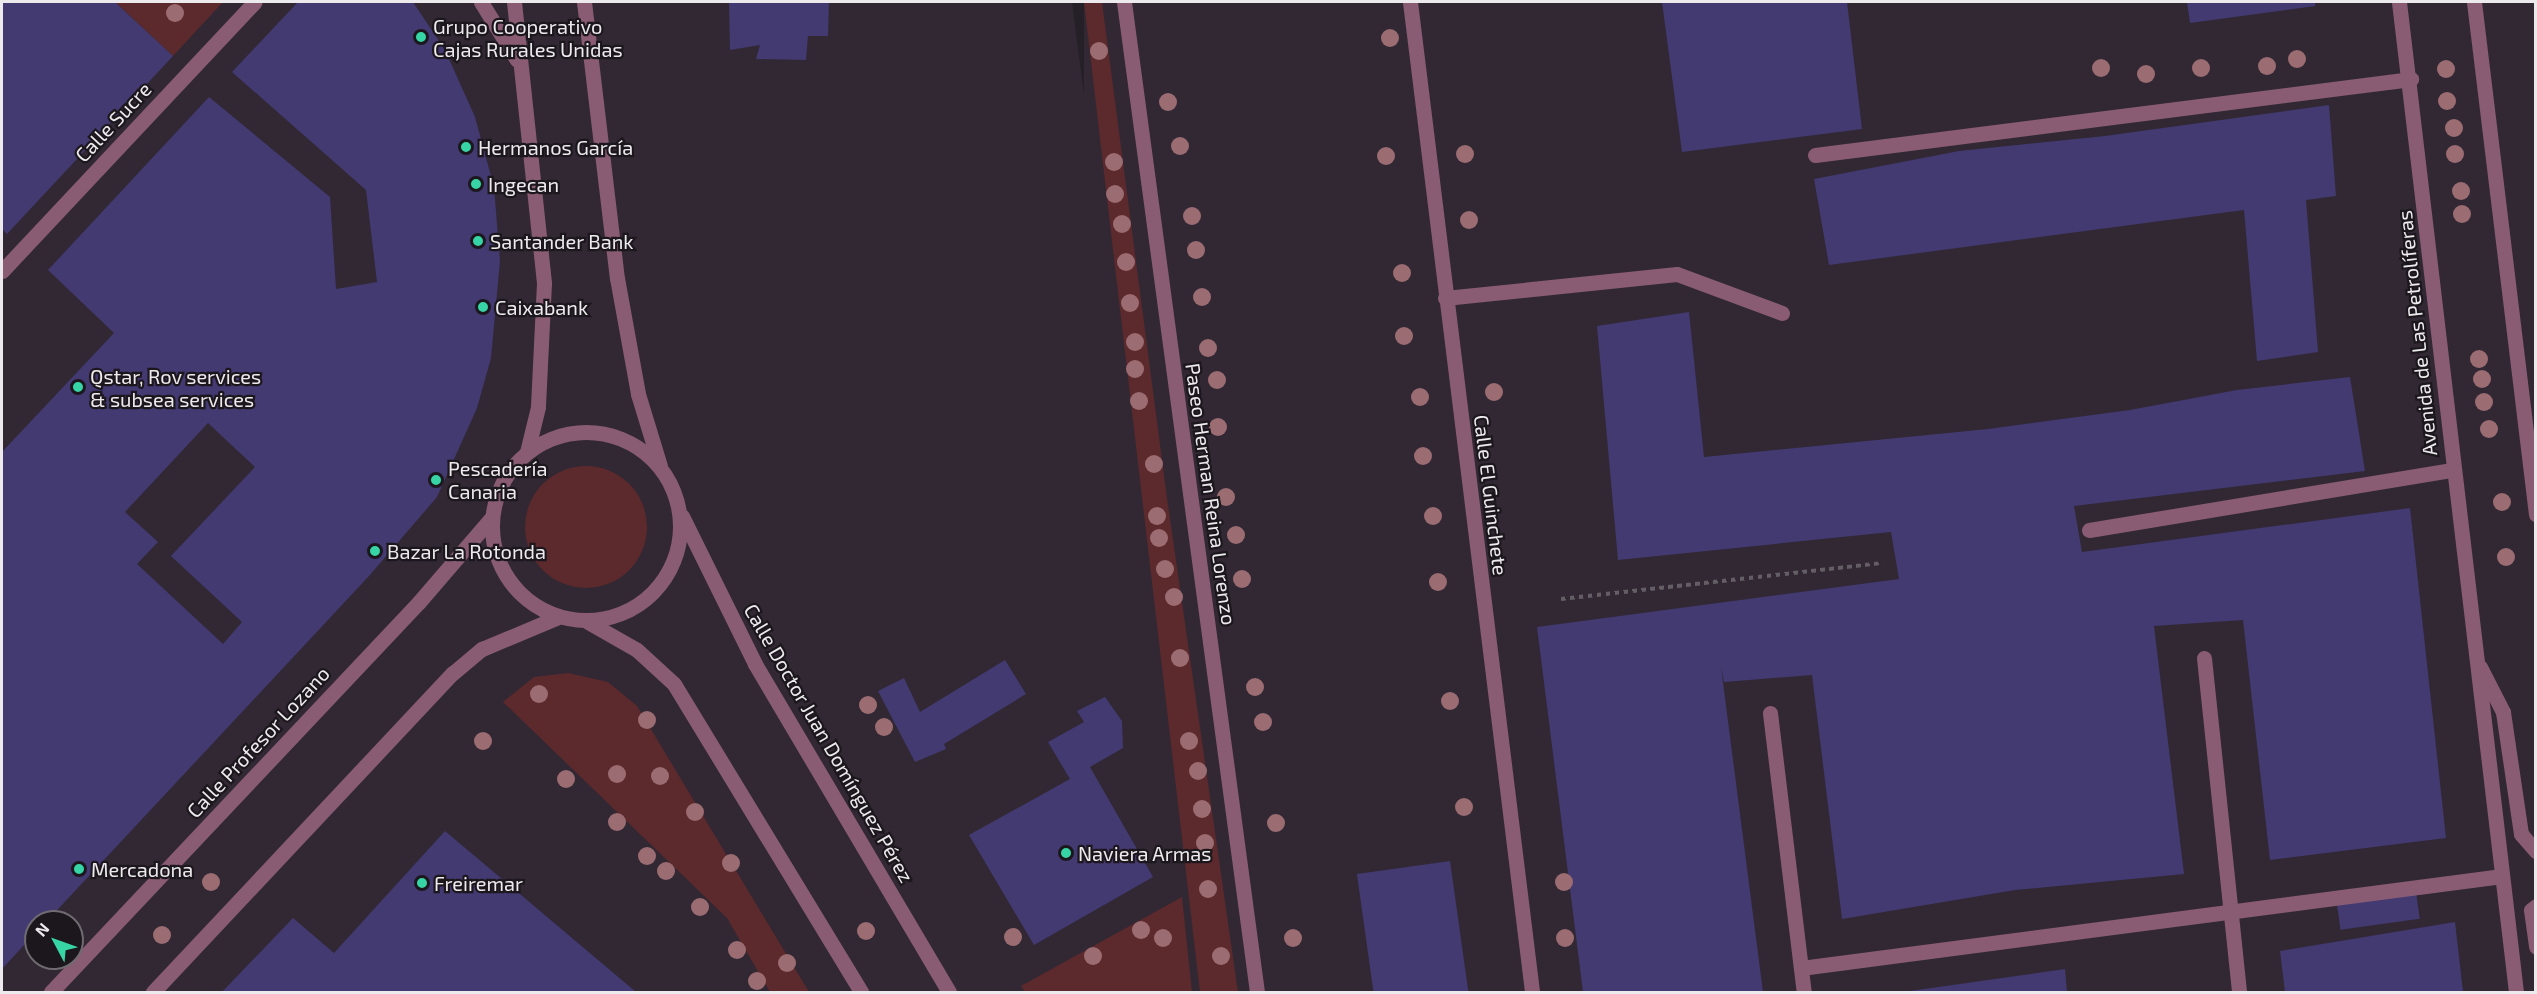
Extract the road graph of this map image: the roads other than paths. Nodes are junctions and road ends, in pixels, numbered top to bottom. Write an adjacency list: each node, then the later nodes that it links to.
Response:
1 (255, 2): 12 (street, Calle Sucre)
2 (481, 2): 9 (street)
3 (514, 2): 9 (street)
4 (584, 2): 16 (street)
5 (1124, 2): 37 (street, Paseo Herman Reina Lorenzo)
6 (1410, 2): 13 (street, Calle El Guinchete)
7 (2399, 2): 10 (street, Avenida de Las Petrolíferas)
8 (2474, 2): 19 (street)
9 (522, 69): 15 (street)
10 (2411, 79): 11 (street); 17 (street, Avenida de Las Petrolíferas)
11 (1815, 155)
12 (2, 271)
13 (1445, 298): 14 (street); 38 (street, Calle El Guinchete)
14 (1782, 313)
15 (526, 452): 16 (street); 20 (street)
16 (660, 466): 18 (street)
17 (2452, 470): 21 (street); 25 (street, Avenida de Las Petrolíferas)
18 (679, 511): 23 (street); 36 (street, Calle Doctor Juan Domínguez Pérez)
19 (2535, 514)
20 (492, 517): 22 (street); 33 (street, Calle Profesor Lozano)
21 (2089, 530)
22 (558, 617): 23 (street); 34 (street)
23 (585, 621): 35 (street)
24 (2204, 658): 30 (street)
25 (2475, 659): 27 (street, Avenida de Las Petrolíferas); 28 (street, Avenida de Las Petrolíferas)
26 (1770, 713): 32 (street)
27 (2535, 850)
28 (2502, 876): 30 (street); 41 (street, Avenida de Las Petrolíferas)
29 (2535, 906): 31 (street)
30 (2231, 912): 32 (street); 40 (street)
31 (2535, 947)
32 (1801, 968): 39 (street)
33 (51, 993)
34 (153, 993)
35 (861, 993)
36 (949, 993)
37 (1257, 993)
38 (1532, 993)
39 (1804, 993)
40 (2239, 993)
41 (2517, 993)

